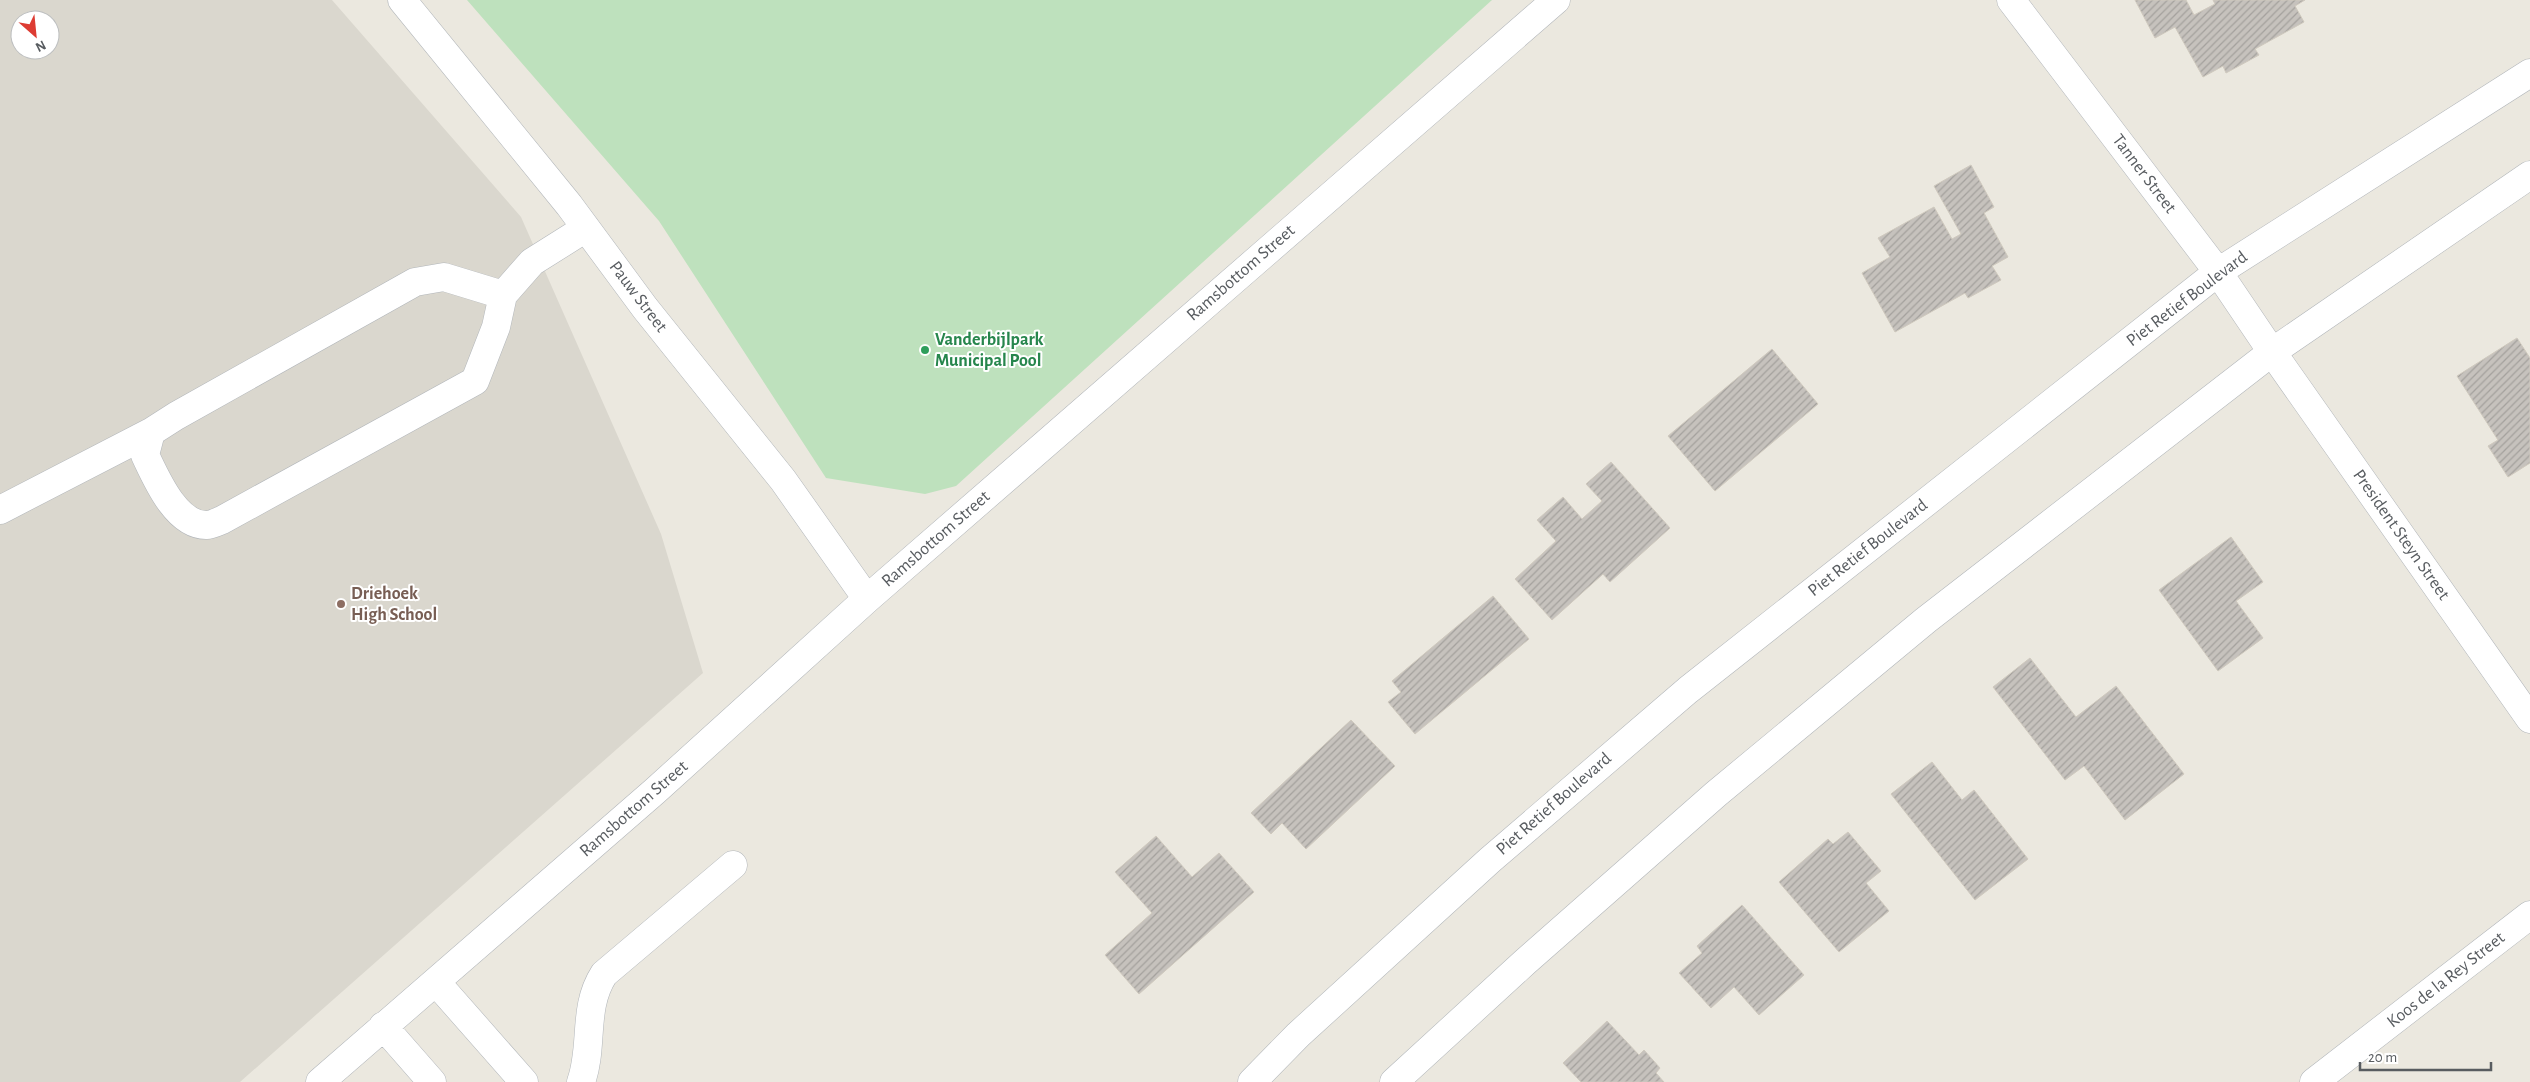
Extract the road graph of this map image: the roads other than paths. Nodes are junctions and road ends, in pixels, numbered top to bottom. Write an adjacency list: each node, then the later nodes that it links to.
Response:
1 (402, 0): 6 (street, Pauw Street)
2 (1556, 0): 12 (street, Ramsbottom Street)
3 (2011, 0): 7 (street, Tanner Street)
4 (2530, 73): 7 (street, Piet Retief Boulevard)
5 (2530, 175): 9 (street)
6 (586, 228): 8 (street); 12 (street, Pauw Street)
7 (2218, 272): 9 (street, Tanner Street); 22 (street, Piet Retief Boulevard)
8 (503, 295): 10 (street); 10 (street)
9 (2272, 352): 13 (street, President Steyn Street); 23 (street)
10 (152, 432): 11 (street)
11 (0, 510)
12 (867, 599): 16 (street, Ramsbottom Street)
13 (2530, 719)
14 (733, 865): 21 (street)
15 (2530, 915): 24 (street, Koos de la Rey Street)
16 (436, 982): 17 (street, Ramsbottom Street); 20 (street)
17 (383, 1026): 18 (street, Ramsbottom Street); 19 (street)
18 (320, 1082)
19 (432, 1082)
20 (524, 1082)
21 (581, 1082)
22 (1252, 1082)
23 (1394, 1082)
24 (2314, 1082)

